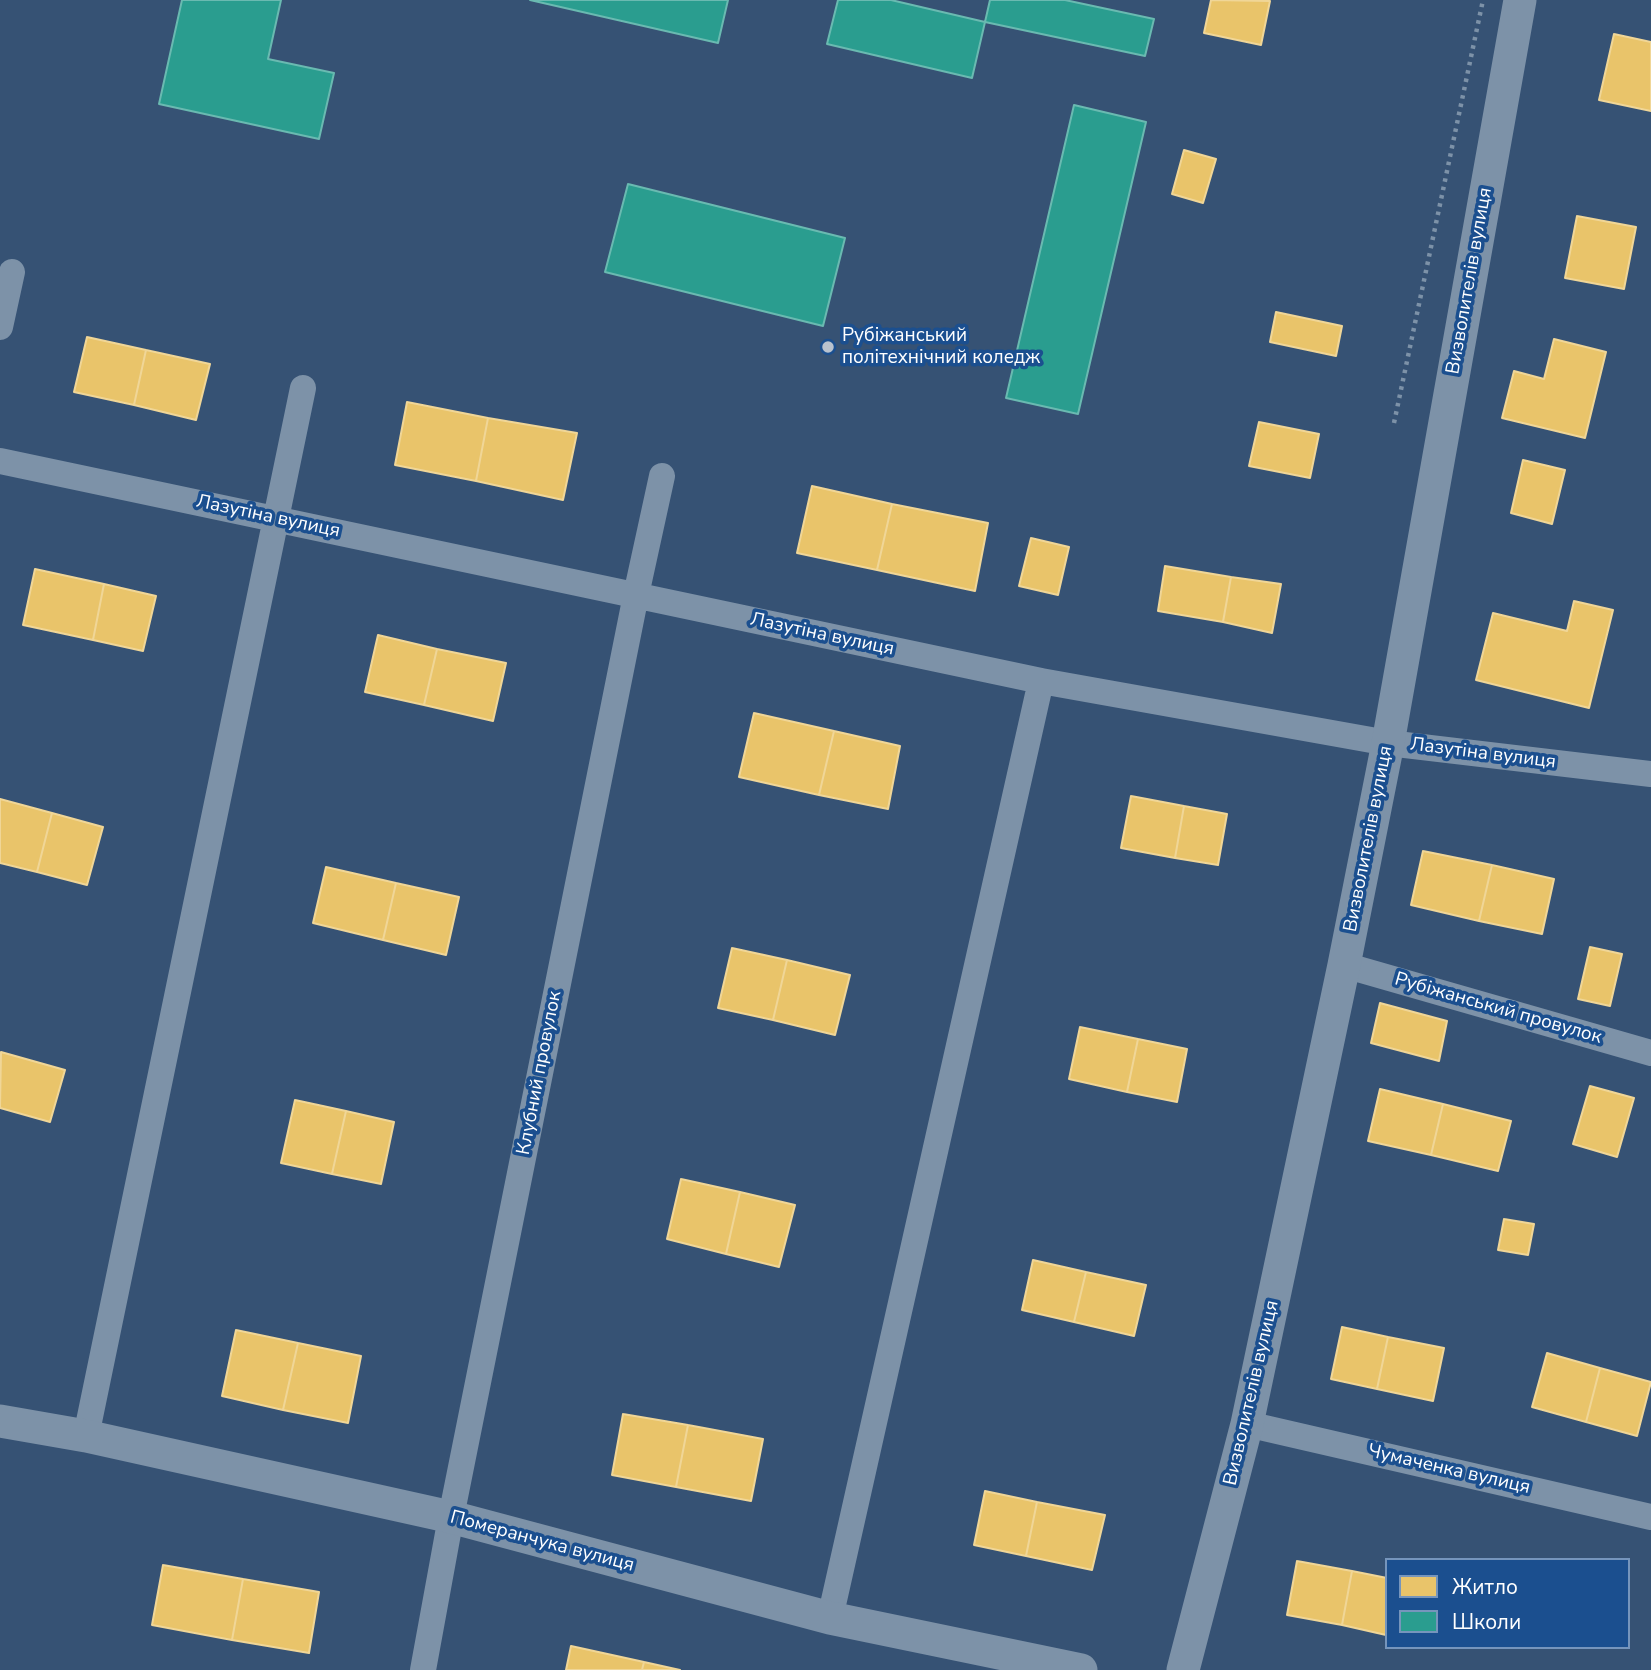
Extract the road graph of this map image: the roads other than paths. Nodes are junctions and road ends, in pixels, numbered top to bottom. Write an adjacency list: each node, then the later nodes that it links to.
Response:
1 (1520, 0): 10 (street, Визволителів вулиця)
2 (12, 272): 3 (street)
3 (0, 327)
4 (303, 388): 7 (street)
5 (0, 461): 7 (street, Лазутіна вулиця)
6 (662, 476): 8 (street, Клубний провулок)
7 (276, 519): 8 (street, Лазутіна вулиця); 16 (street)
8 (636, 595): 9 (street, Лазутіна вулиця); 17 (street, Клубний провулок)
9 (1041, 681): 10 (street, Лазутіна вулиця); 19 (street)
10 (1388, 743): 11 (street, Лазутіна вулиця); 12 (street, Визволителів вулиця)
11 (1651, 774)
12 (1344, 965): 13 (street, Рубіжанський провулок); 15 (street, Визволителів вулиця)
13 (1651, 1053)
14 (0, 1422): 16 (street, Померанчука вулиця)
15 (1247, 1424): 18 (street, Чумаченка вулиця); 22 (street, Визволителів вулиця)
16 (86, 1436): 17 (street, Померанчука вулиця)
17 (451, 1517): 19 (street, Померанчука вулиця); 20 (street, Клубний провулок)
18 (1651, 1517)
19 (830, 1618): 21 (street, Померанчука вулиця)
20 (423, 1670)
21 (1081, 1670)
22 (1183, 1670)

